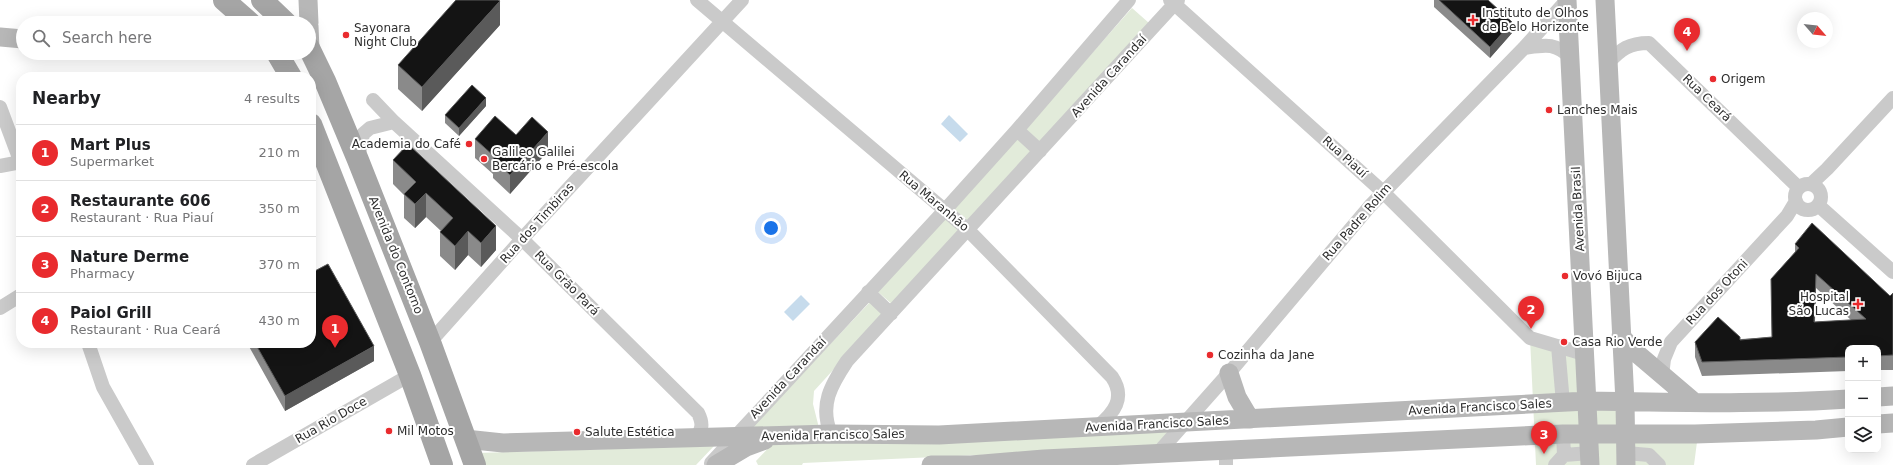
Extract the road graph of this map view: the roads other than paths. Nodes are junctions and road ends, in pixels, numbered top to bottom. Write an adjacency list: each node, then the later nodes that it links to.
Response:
1 (224, 0): 9 (main road)
2 (308, 0): 10 (street)
3 (697, 0): 11 (street, Rua Maranhão)
4 (742, 0): 11 (street, Rua dos Timbiras)
5 (1129, 0): 22 (street, Avenida Carandaí)
6 (1567, 0): 14 (street, Rua Padre Rolim); 15 (street, Avenida Brasil)
7 (1605, 0): 17 (street)
8 (1174, 1): 25 (street, Avenida Carandaí); 29 (street, Rua Piauí)
9 (242, 16)
10 (309, 16)
11 (722, 22): 31 (street, Rua Maranhão); 33 (street, Rua dos Timbiras)
12 (0, 37): 13 (street)
13 (16, 38)
14 (1524, 48): 15 (street); 29 (street, Rua Padre Rolim)
15 (1571, 58): 43 (street, Avenida Brasil)
16 (314, 60): 26 (main road, Avenida do Contorno)
17 (1608, 63): 30 (street, Rua Ceará); 39 (street)
18 (1893, 98): 30 (street, Rua dos Otoni)
19 (373, 100): 21 (street, Rua Grão Pará)
20 (0, 107): 24 (street)
21 (394, 122): 26 (street); 33 (street, Rua Grão Pará)
22 (1017, 130): 25 (street); 31 (street, Avenida Carandaí)
23 (316, 137): 46 (main road)
24 (16, 149)
25 (1040, 151): 32 (street, Avenida Carandaí)
26 (358, 160): 40 (main road, Avenida do Contorno)
27 (16, 163): 28 (street)
28 (0, 166)
29 (1383, 192): 41 (street, Rua Piauí); 44 (street, Rua Padre Rolim)
30 (1805, 194): 34 (street); 45 (street, Rua dos Otoni)
31 (945, 210): 32 (street, Rua Maranhão); 35 (street, Avenida Carandaí)
32 (967, 229): 38 (street, Avenida Carandaí); 59 (street, Rua Maranhão)
33 (522, 239): 40 (street, Rua dos Timbiras); 70 (street, Rua Grão Pará)
34 (1893, 272)
35 (868, 292): 38 (street); 68 (street, Avenida Carandaí)
36 (16, 298): 37 (street)
37 (0, 308)
38 (891, 314): 62 (street, Avenida Carandaí)
39 (1621, 336): 45 (street); 52 (street)
40 (430, 342): 71 (main road, Avenida do Contorno)
41 (1558, 346): 43 (street); 54 (street)
42 (90, 348): 79 (street)
43 (1584, 354): 50 (street, Avenida Brasil)
44 (1229, 373): 55 (street); 56 (street, Rua Padre Rolim)
45 (1662, 376): 53 (street)
46 (413, 383): 80 (street, Rua Rio Doce); 81 (main road); 82 (main road)
47 (1893, 396): 48 (street)
48 (1881, 397)
49 (1845, 399): 51 (street, Avenida Francisco Sales)
50 (1587, 401): 52 (street, Avenida Francisco Sales); 54 (street, Avenida Francisco Sales); 64 (street, Avenida Brasil)
51 (1816, 401): 53 (street, Avenida Francisco Sales); 61 (street)
52 (1625, 402): 53 (street, Avenida Francisco Sales); 66 (street)
53 (1694, 402)
54 (1562, 403): 55 (street, Avenida Francisco Sales)
55 (1250, 419): 56 (street, Avenida Francisco Sales)
56 (1186, 422): 59 (street, Avenida Francisco Sales); 72 (street, Rua Padre Rolim)
57 (1893, 423): 58 (street)
58 (1881, 424)
59 (1097, 427): 65 (street, Avenida Francisco Sales)
60 (1845, 427): 61 (street)
61 (1816, 430): 67 (street)
62 (831, 434): 65 (street, Avenida Francisco Sales); 69 (street, Avenida Francisco Sales)
63 (1563, 434): 64 (street); 73 (street); 76 (street)
64 (1588, 434): 66 (street); 74 (street, Avenida Brasil)
65 (939, 435): 87 (street)
66 (1626, 435): 67 (street); 75 (street)
67 (1649, 435): 77 (street)
68 (735, 436): 69 (street, Avenida Francisco Sales); 70 (street, Avenida Francisco Sales); 84 (street, Avenida Carandaí)
69 (778, 436): 85 (street)
70 (695, 438): 71 (street, Avenida Francisco Sales)
71 (465, 439): 83 (main road, Avenida do Contorno)
72 (1158, 454): 73 (street); 78 (street)
73 (1226, 457)
74 (1590, 459): 76 (street)
75 (1626, 459): 77 (street)
76 (1559, 460)
77 (1654, 460)
78 (1109, 461): 87 (street)
79 (147, 465)
80 (253, 465)
81 (442, 465)
82 (452, 465)
83 (474, 465)
84 (710, 465)
85 (716, 465)
86 (931, 465): 87 (street)
87 (939, 465)

